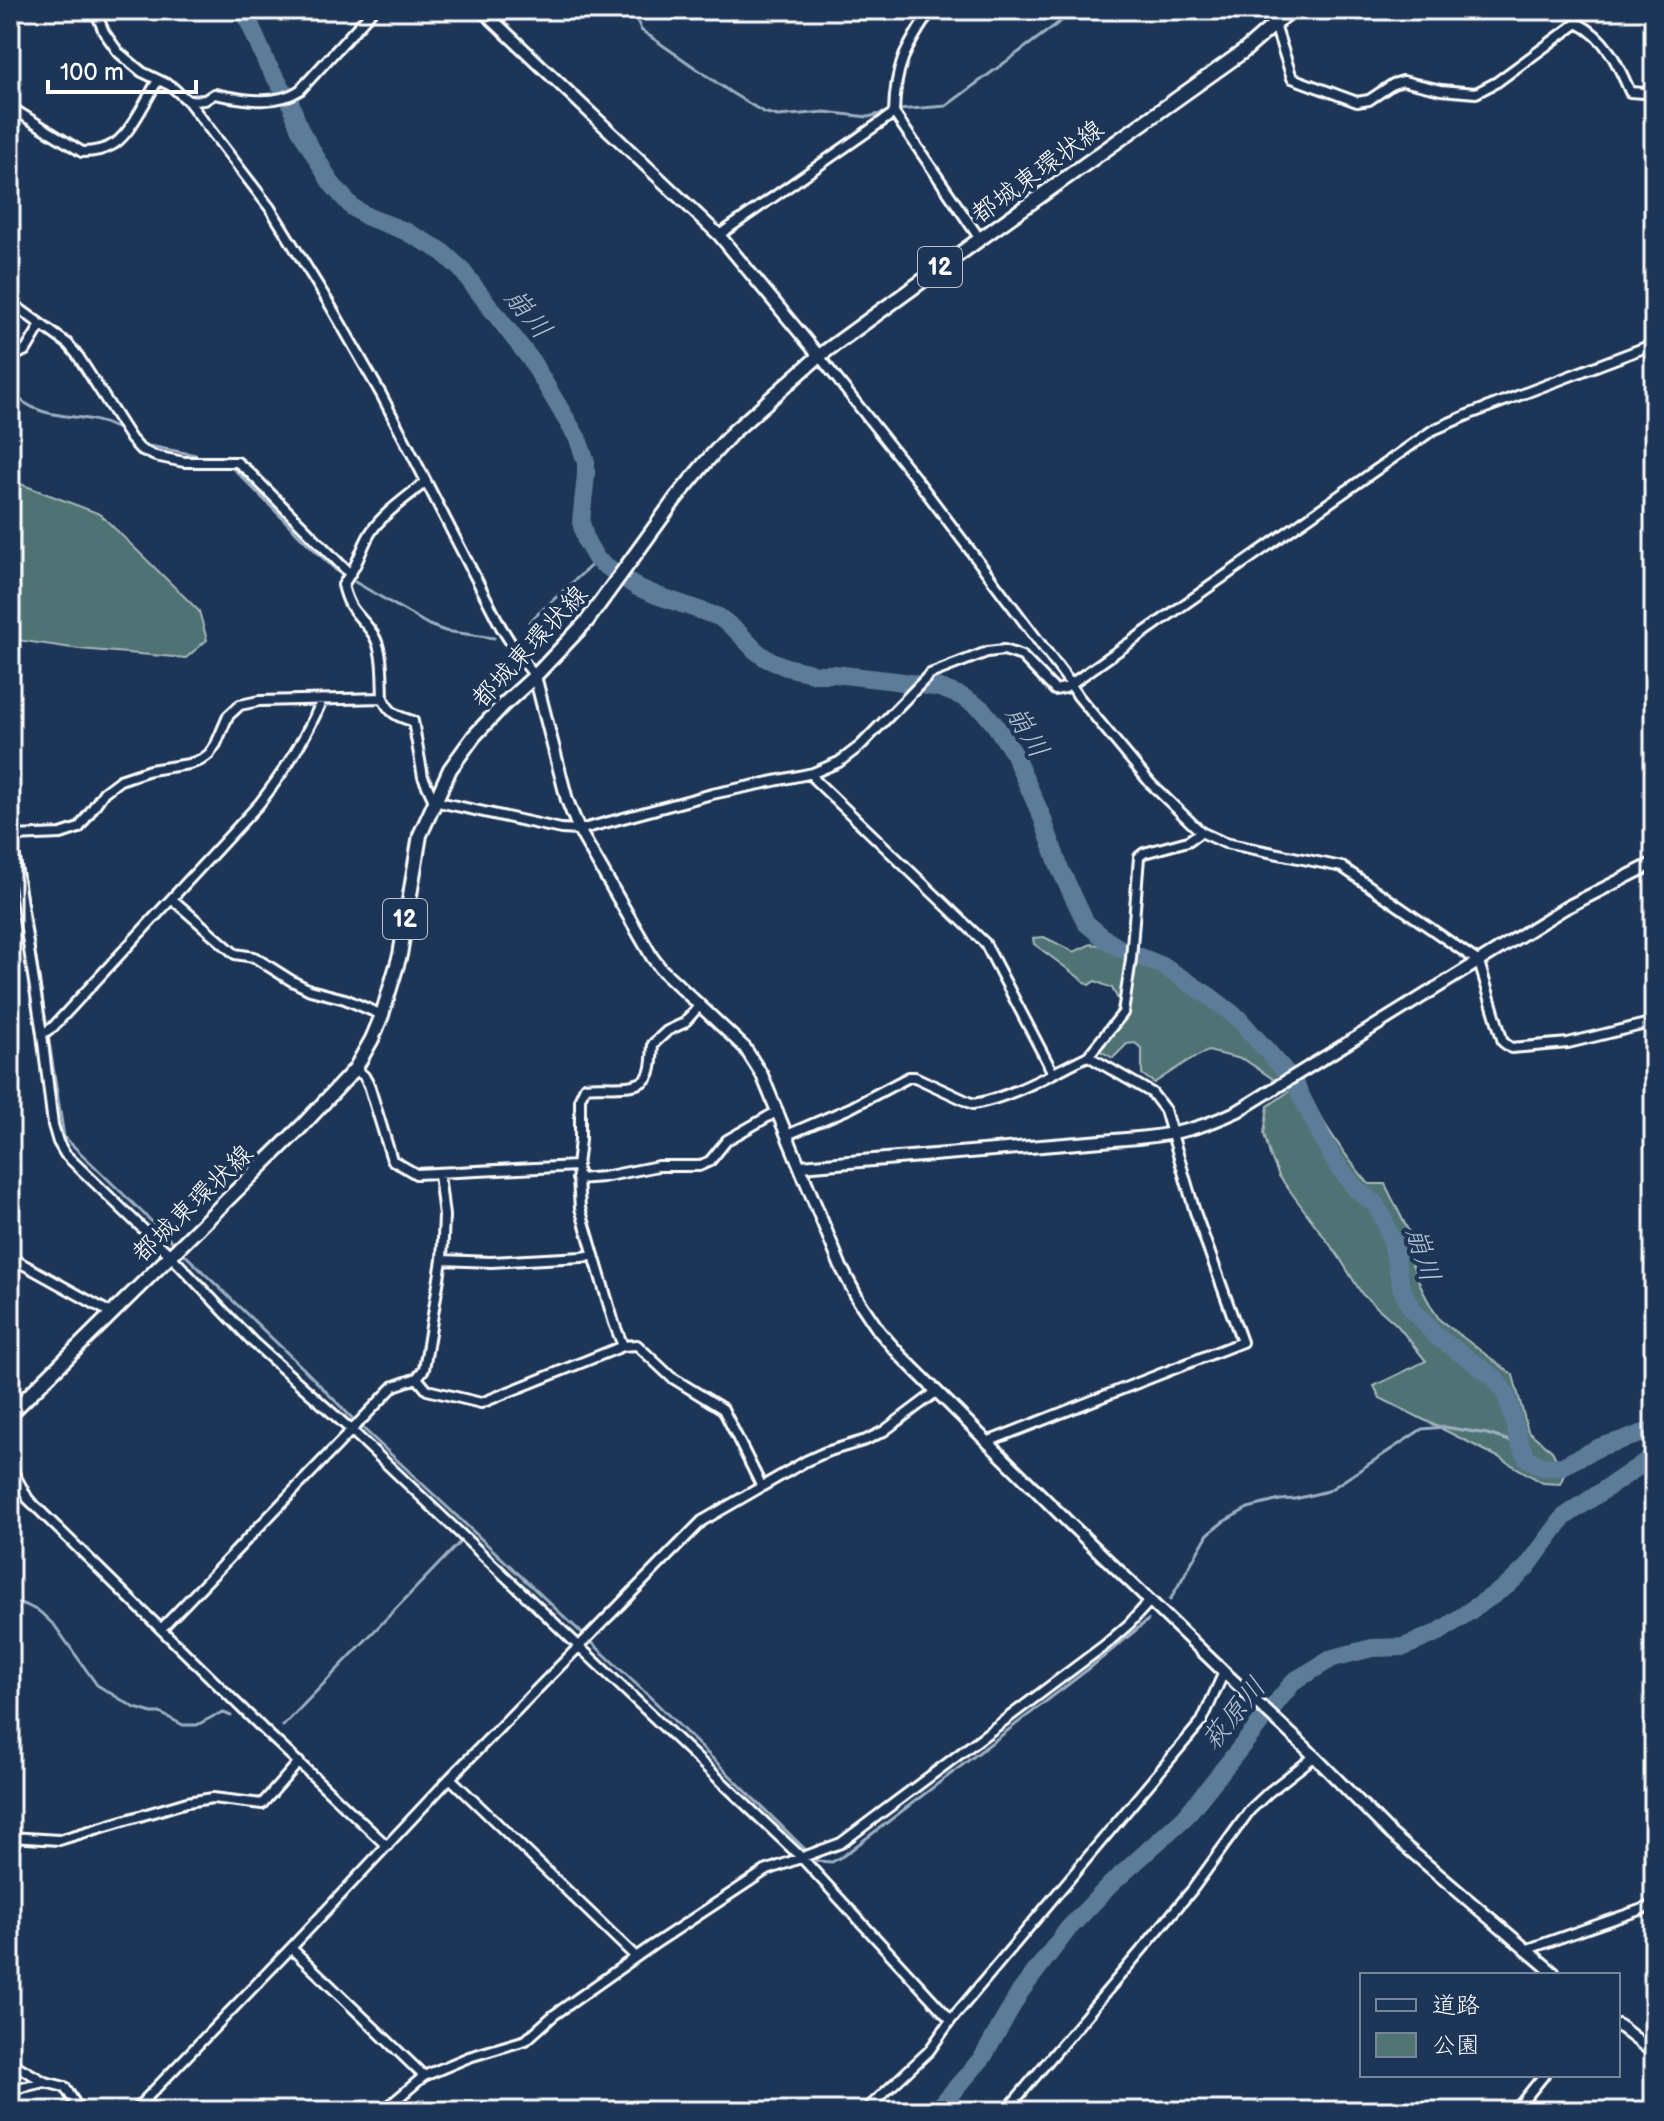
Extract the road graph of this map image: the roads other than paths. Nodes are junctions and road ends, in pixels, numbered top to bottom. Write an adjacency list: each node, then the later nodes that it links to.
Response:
1 (95, 10): 7 (street)
2 (373, 10): 9 (street)
3 (482, 10): 12 (street)
4 (931, 10): 11 (street)
5 (1291, 10): 6 (main road, 都城東環状線 / 12)
6 (1275, 25): 8 (street); 13 (main road, 都城東環状線 / 12)
7 (158, 80): 9 (street); 10 (street)
8 (1654, 90)
9 (188, 101): 19 (street)
10 (10, 107)
11 (894, 113): 12 (street); 13 (street)
12 (719, 235): 18 (street)
13 (980, 239): 18 (main road, 都城東環状線 / 12)
14 (10, 302): 15 (street)
15 (41, 325): 17 (street); 20 (street)
16 (1654, 344): 22 (street)
17 (10, 356)
18 (819, 356): 21 (main road, 都城東環状線 / 12); 22 (street)
19 (425, 482): 20 (street); 21 (street)
20 (350, 574): 23 (street)
21 (535, 676): 26 (main road, 都城東環状線 / 12); 27 (street)
22 (1070, 683): 25 (street); 29 (street)
23 (383, 698): 24 (street); 26 (street)
24 (322, 700): 28 (street); 31 (street)
25 (813, 773): 27 (street); 39 (street)
26 (434, 801): 27 (street); 34 (main road, 都城東環状線 / 12)
27 (579, 830): 33 (street)
28 (11, 832): 36 (street)
29 (1201, 832): 32 (street); 37 (street)
30 (1654, 863): 32 (street)
31 (172, 899): 34 (street); 36 (street)
32 (1479, 962): 35 (street); 42 (street)
33 (700, 1005): 40 (street); 43 (street)
34 (382, 1015): 38 (main road, 都城東環状線 / 12)
35 (1654, 1022)
36 (42, 1034): 47 (street)
37 (1088, 1056): 39 (street); 42 (street)
38 (355, 1069): 45 (street); 47 (main road, 都城東環状線 / 12)
39 (1053, 1073): 41 (street)
40 (778, 1111): 41 (street); 46 (street)
41 (787, 1135): 44 (street)
42 (1173, 1135): 44 (street); 57 (street)
43 (577, 1166): 45 (street); 46 (street)
44 (801, 1166): 54 (street)
45 (439, 1174): 50 (street)
46 (577, 1179): 48 (street)
47 (170, 1255): 51 (main road, 都城東環状線 / 12); 56 (street)
48 (594, 1255): 50 (street); 52 (street)
49 (10, 1257): 51 (street)
50 (442, 1260): 53 (street)
51 (111, 1313): 55 (main road, 都城東環状線 / 12)
52 (623, 1346): 53 (street); 59 (street)
53 (417, 1378): 56 (street)
54 (936, 1392): 57 (street); 59 (street)
55 (10, 1414)
56 (350, 1429): 61 (street); 62 (street)
57 (987, 1442): 60 (street)
58 (10, 1466): 61 (street)
59 (761, 1485): 62 (street)
60 (1150, 1601): 63 (street); 69 (street)
61 (161, 1629): 65 (street)
62 (578, 1646): 66 (street); 69 (street)
63 (1224, 1672): 64 (street); 75 (street)
64 (1315, 1756): 72 (street); 87 (street)
65 (299, 1762): 67 (street); 68 (street)
66 (450, 1778): 68 (street); 73 (street)
67 (10, 1837)
68 (387, 1846): 71 (street)
69 (802, 1858): 73 (street); 75 (street)
70 (1654, 1905): 72 (street)
71 (291, 1948): 79 (street); 84 (street)
72 (1525, 1950): 74 (street)
73 (636, 1957): 79 (street)
74 (1554, 1973)
75 (951, 2020): 86 (street)
76 (1620, 2027): 77 (street)
77 (1654, 2053)
78 (10, 2062): 81 (street)
79 (424, 2076): 85 (street)
80 (1542, 2077): 88 (street)
81 (45, 2082): 82 (street); 83 (street)
82 (10, 2090)
83 (80, 2111)
84 (134, 2111)
85 (383, 2111)
86 (865, 2111)
87 (1006, 2111)
88 (1515, 2111)

